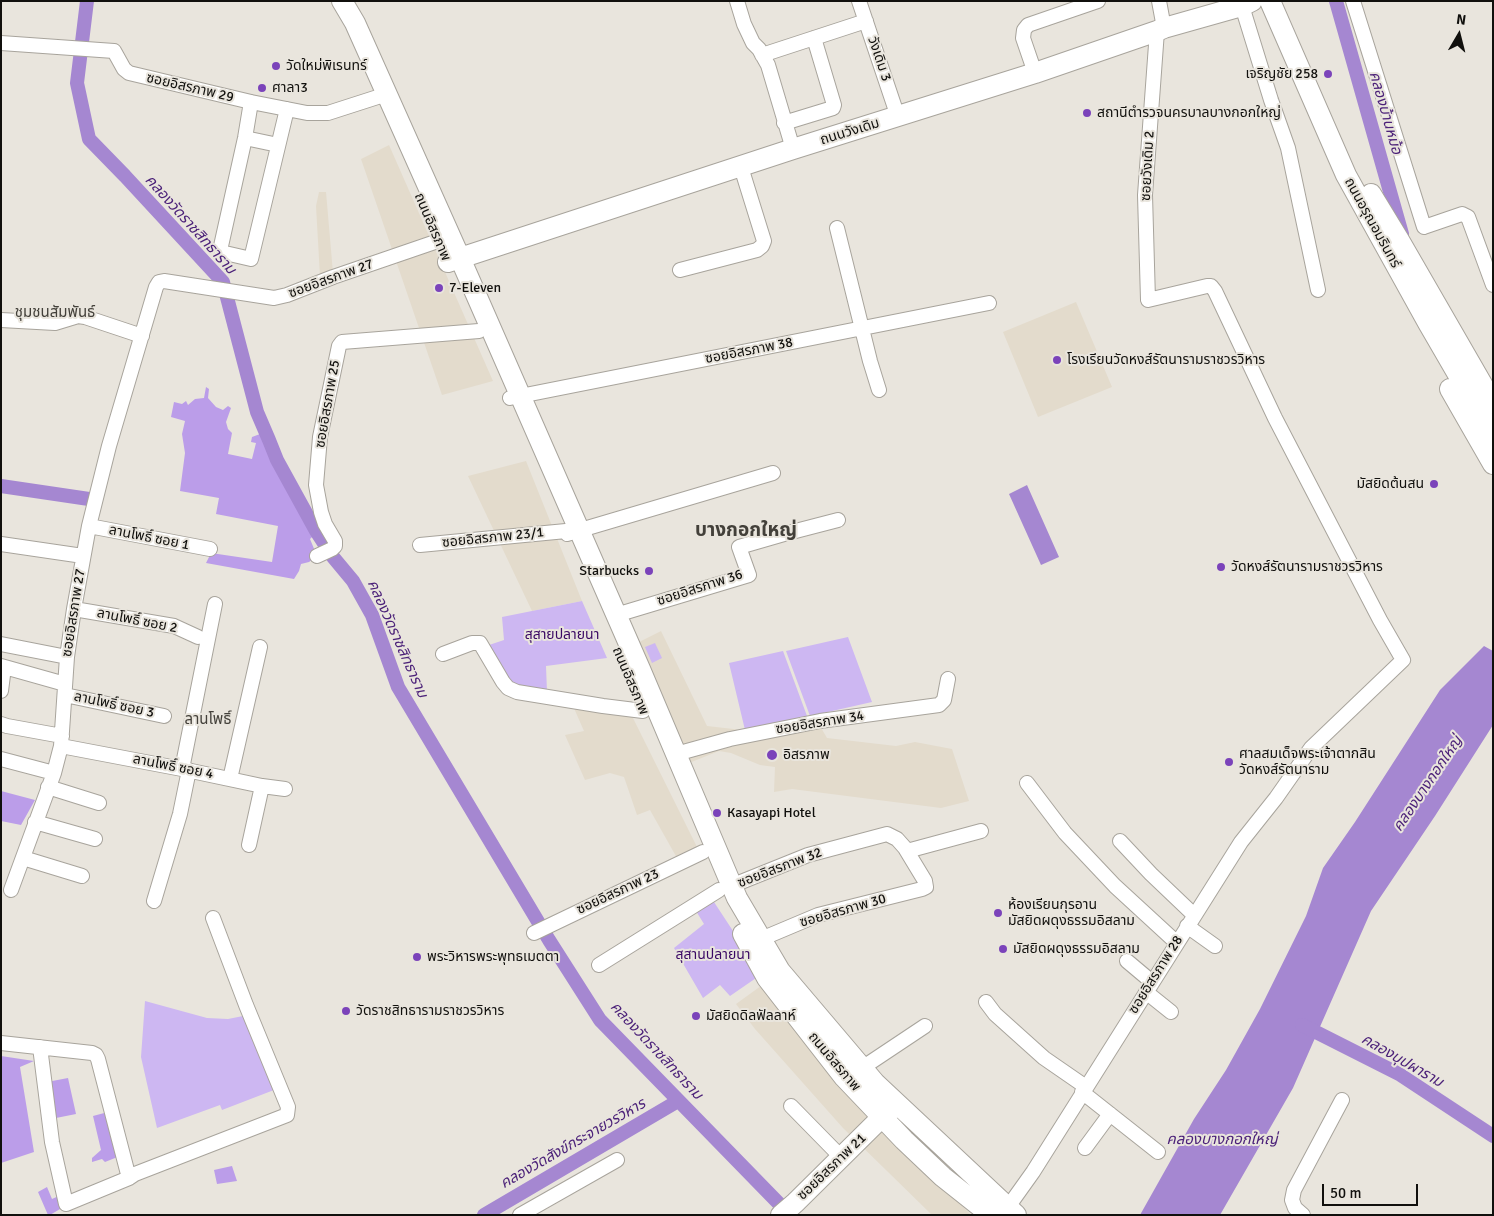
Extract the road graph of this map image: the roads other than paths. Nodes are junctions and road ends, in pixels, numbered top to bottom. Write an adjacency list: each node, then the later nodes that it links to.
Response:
1 (328, 1): 16 (main road, ถนนอิสรภาพ)
2 (342, 1): 16 (main road)
3 (738, 1): 14 (street)
4 (859, 1): 10 (street, วังเดิม 3)
5 (1098, 1): 15 (street)
6 (1159, 1): 11 (street, ซอยวังเดิม 2)
7 (1270, 1): 24 (main road, ถนนอรุณอมรินทร์)
8 (1353, 1): 30 (street)
9 (1247, 4): 11 (main road, ถนนวังเดิม); 31 (street)
10 (866, 21): 12 (street); 19 (street, วังเดิม 3)
11 (1160, 30): 15 (main road, ถนนวังเดิม); 32 (street, ซอยวังเดิม 2)
12 (814, 38): 14 (street); 20 (street)
13 (1, 43): 17 (street, ซอยอิสรภาพ 29)
14 (762, 55): 20 (street)
15 (1036, 73): 19 (main road, ถนนวังเดิม)
16 (381, 96): 18 (street, ซอยอิสรภาพ 29); 27 (main road, ถนนอิสรภาพ); 28 (main road)
17 (251, 102): 18 (street, ซอยอิสรภาพ 29); 21 (street)
18 (287, 109): 22 (street)
19 (898, 117): 23 (main road, ถนนวังเดิม)
20 (784, 123): 23 (street)
21 (245, 138): 22 (street); 22 (street)
22 (278, 145)
23 (793, 149): 25 (main road, ถนนวังเดิม)
24 (1335, 151): 40 (main road); 41 (main road, ถนนอรุณอมรินทร์); 42 (main road)
25 (741, 167): 28 (main road, ถนนวังเดิม); 29 (street)
26 (837, 228): 35 (street)
27 (438, 242): 28 (main road, ถนนอิสรภาพ); 37 (street, ซอยอิสรภาพ 27)
28 (453, 260): 36 (main road, ถนนอิสรภาพ); 39 (main road)
29 (680, 270)
30 (1493, 285)
31 (1318, 290)
32 (1148, 300): 91 (street, ซอยอิสรภาพ 28)
33 (989, 303): 35 (street, ซอยอิสรภาพ 38)
34 (1, 320): 37 (street)
35 (862, 328): 38 (street); 39 (street, ซอยอิสรภาพ 38)
36 (479, 331): 39 (main road, ถนนอิสรภาพ); 51 (street, ซอยอิสรภาพ 25)
37 (142, 336): 45 (street, ซอยอิสรภาพ 27)
38 (880, 390)
39 (515, 397): 46 (main road)
40 (1493, 403)
41 (1493, 435)
42 (1493, 464)
43 (773, 473): 46 (street, ซอยอิสรภาพ 23/1)
44 (838, 520): 54 (street, ซอยอิสรภาพ 36)
45 (89, 526): 49 (street, ลานโพธิ์ ซอย 1); 50 (street, ซอยอิสรภาพ 27)
46 (570, 531): 48 (street, ซอยอิสรภาพ 23/1); 54 (main road); 64 (main road, ถนนอิสรภาพ)
47 (1, 544): 50 (street)
48 (420, 545)
49 (210, 549)
50 (83, 556): 53 (street, ซอยอิสรภาพ 27)
51 (317, 556)
52 (215, 604): 70 (street)
53 (74, 609): 55 (street, ลานโพธิ์ ซอย 2); 59 (street, ซอยอิสรภาพ 27)
54 (616, 615): 68 (main road)
55 (198, 637)
56 (1, 644): 59 (street)
57 (260, 647): 72 (street)
58 (443, 654): 64 (street)
59 (67, 657): 62 (street, ซอยอิสรภาพ 27)
60 (3, 667): 62 (street, ลานโพธิ์ ซอย 3); 63 (street)
61 (948, 679): 68 (street, ซอยอิสรภาพ 34)
62 (65, 689): 65 (street, ลานโพธิ์ ซอย 3); 67 (street, ซอยอิสรภาพ 27)
63 (1, 691)
64 (643, 711): 84 (main road, ถนนอิสรภาพ)
65 (164, 716)
66 (1, 724): 67 (street, ลานโพธิ์ ซอย 4)
67 (61, 741): 70 (street, ลานโพธิ์ ซอย 4); 71 (street, ซอยอิสรภาพ 27)
68 (676, 754): 87 (main road)
69 (1, 759): 71 (street)
70 (186, 769): 72 (street, ลานโพธิ์ ซอย 4); 89 (street)
71 (54, 773): 75 (street, ซอยอิสรภาพ 27)
72 (230, 779): 74 (street, ลานโพธิ์ ซอย 4)
73 (1028, 783): 94 (street)
74 (262, 786): 76 (street, ลานโพธิ์ ซอย 4); 82 (street)
75 (48, 787): 77 (street); 78 (street, ซอยอิสรภาพ 27)
76 (286, 789)
77 (99, 803)
78 (35, 822): 80 (street); 85 (street, ซอยอิสรภาพ 27)
79 (981, 831): 83 (street)
80 (95, 840)
81 (1120, 841): 91 (street)
82 (250, 845)
83 (907, 850): 87 (street, ซอยอิสรภาพ 32); 93 (street, ซอยอิสรภาพ 30)
84 (703, 852): 87 (main road, ถนนอิสรภาพ); 92 (street, ซอยอิสรภาพ 23)
85 (23, 858): 86 (street); 88 (street, ซอยอิสรภาพ 27)
86 (82, 876)
87 (725, 888): 93 (main road); 97 (street, ซอยอิสรภาพ 32); 110 (main road, ถนนอิสรภาพ)
88 (11, 890)
89 (154, 901)
90 (213, 918): 115 (street)
91 (1191, 920): 94 (street, ซอยอิสรภาพ 28); 95 (street)
92 (534, 933)
93 (761, 939): 104 (main road)
94 (1177, 943): 98 (street, ซอยอิสรภาพ 28)
95 (1215, 946)
96 (1127, 961): 98 (street)
97 (599, 965)
98 (1149, 987): 100 (street); 105 (street, ซอยอิสรภาพ 28)
99 (986, 1002): 105 (street)
100 (1170, 1012)
101 (925, 1026): 104 (street)
102 (1, 1043): 103 (street)
103 (40, 1047): 115 (street); 115 (street)
104 (862, 1068): 107 (main road)
105 (1084, 1089): 109 (street); 117 (street, ซอยอิสรภาพ 28)
106 (1342, 1100): 119 (street)
107 (898, 1105): 110 (main road, ซอยอิสรภาพ 21); 117 (main road)
108 (790, 1106): 113 (street)
109 (1110, 1114): 111 (street); 112 (street)
110 (882, 1117): 113 (main road, ซอยอิสรภาพ 21); 117 (main road, ถนนอิสรภาพ)
111 (1085, 1148)
112 (1158, 1152)
113 (842, 1158): 116 (main road, ซอยอิสรภาพ 21)
114 (617, 1160): 118 (street)
115 (129, 1178)
116 (788, 1209)
117 (1005, 1212)
118 (520, 1215)
119 (1303, 1215)

